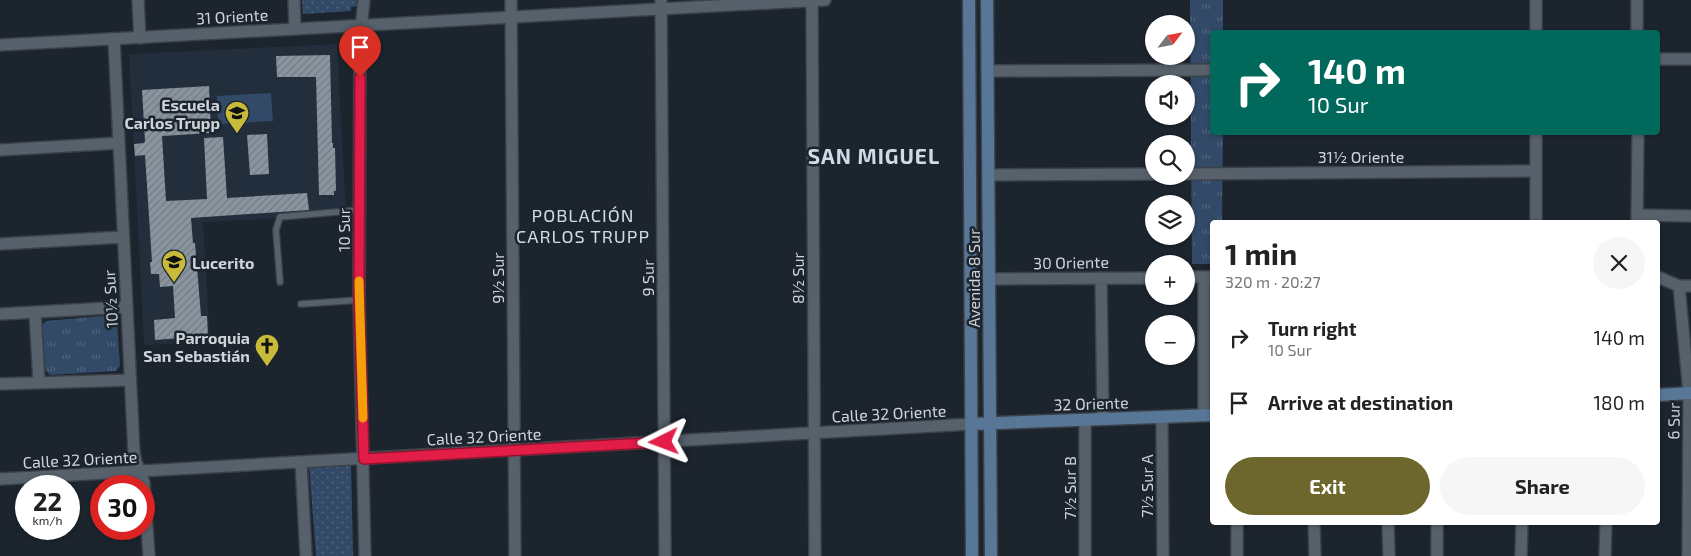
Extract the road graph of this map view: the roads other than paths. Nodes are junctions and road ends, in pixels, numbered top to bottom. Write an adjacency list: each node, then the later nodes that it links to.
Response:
1 (138, 0): 17 (street)
2 (294, 0): 14 (street)
3 (364, 0): 13 (street, 10 Sur)
4 (511, 0): 12 (street, 9½ Sur)
5 (812, 0): 6 (street, 31 Oriente); 11 (street, 31 Oriente); 62 (street, 8½ Sur)
6 (825, 0)
7 (969, 0): 60 (street, Avenida 8 Sur)
8 (987, 0): 23 (street, Avenida 8 Sur)
9 (1536, 0): 15 (street)
10 (1637, 0): 16 (street)
11 (661, 5): 12 (street, 31 Oriente); 63 (street, 9 Sur)
12 (512, 17): 13 (street, 31 Oriente); 64 (street, 9½ Sur)
13 (361, 26): 14 (street, 31 Oriente); 32 (street, 10 Sur)
14 (296, 29): 17 (street, 31 Oriente)
15 (1536, 30)
16 (1637, 30)
17 (140, 38): 18 (street, 31 Oriente)
18 (114, 39): 19 (street, 31 Oriente); 26 (street, 10½ Sur)
19 (0, 45)
20 (1660, 59): 21 (street)
21 (1691, 59)
22 (1210, 70): 23 (street)
23 (988, 71): 31 (street, Avenida 8 Sur)
24 (1536, 135): 28 (street)
25 (1638, 135): 34 (street)
26 (119, 143): 27 (street); 36 (street, 10½ Sur)
27 (0, 150)
28 (1536, 171): 30 (street, 31½ Oriente); 35 (street)
29 (1145, 174): 31 (street)
30 (1195, 174)
31 (988, 175): 43 (street, Avenida 8 Sur)
32 (359, 210): 44 (lane); 46 (street, 10 Sur)
33 (1691, 216): 34 (street)
34 (1638, 219)
35 (1536, 220)
36 (123, 237): 37 (street); 48 (street, 10½ Sur)
37 (0, 244)
38 (1208, 277): 41 (street); 56 (street)
39 (1101, 278): 40 (street, 30 Oriente); 43 (street, 30 Oriente); 58 (street)
40 (1145, 278)
41 (1195, 278)
42 (1660, 278): 45 (street)
43 (989, 279): 61 (street, Avenida 8 Sur)
44 (280, 282)
45 (1685, 286): 54 (street, 6 Sur)
46 (359, 300): 47 (lane); 65 (street, 10 Sur)
47 (301, 304)
48 (127, 307): 49 (street); 51 (street, 10½ Sur)
49 (35, 312): 50 (street); 52 (street)
50 (0, 314)
51 (130, 380): 52 (street); 67 (street, 10½ Sur)
52 (39, 382): 53 (street)
53 (0, 384)
54 (1690, 393): 55 (street); 91 (street, 6 Sur)
55 (1660, 395)
56 (1208, 415): 57 (street, 32 Oriente)
57 (1162, 416): 58 (street, 32 Oriente); 84 (street, 7½ Sur A)
58 (1103, 419): 59 (street, 32 Oriente)
59 (1085, 420): 61 (street, 32 Oriente); 83 (street, 7½ Sur B)
60 (971, 424): 61 (street, 32 Oriente); 62 (street, Calle 32 Oriente); 81 (street, Avenida 8 Sur)
61 (990, 424): 82 (street, Avenida 8 Sur)
62 (814, 433): 63 (street, Calle 32 Oriente); 80 (street, 8½ Sur)
63 (664, 442): 64 (street, Calle 32 Oriente); 79 (street, 9 Sur)
64 (515, 450): 65 (street, Calle 32 Oriente); 78 (street, 9½ Sur)
65 (364, 459): 66 (street, Calle 32 Oriente); 77 (street, 10 Sur)
66 (301, 462): 67 (street, Calle 32 Oriente); 76 (street)
67 (139, 472): 68 (street, Calle 32 Oriente); 75 (street, 10½ Sur)
68 (0, 479)
69 (1237, 525): 85 (street)
70 (1314, 525): 86 (street)
71 (1388, 525): 87 (street)
72 (1437, 525): 88 (street)
73 (1522, 525): 89 (street)
74 (1606, 525): 90 (street)
75 (149, 556)
76 (306, 556)
77 (365, 556)
78 (516, 556)
79 (665, 556)
80 (815, 556)
81 (972, 556)
82 (991, 556)
83 (1085, 556)
84 (1163, 556)
85 (1237, 556)
86 (1315, 556)
87 (1389, 556)
88 (1437, 556)
89 (1522, 556)
90 (1606, 556)
91 (1688, 556)

